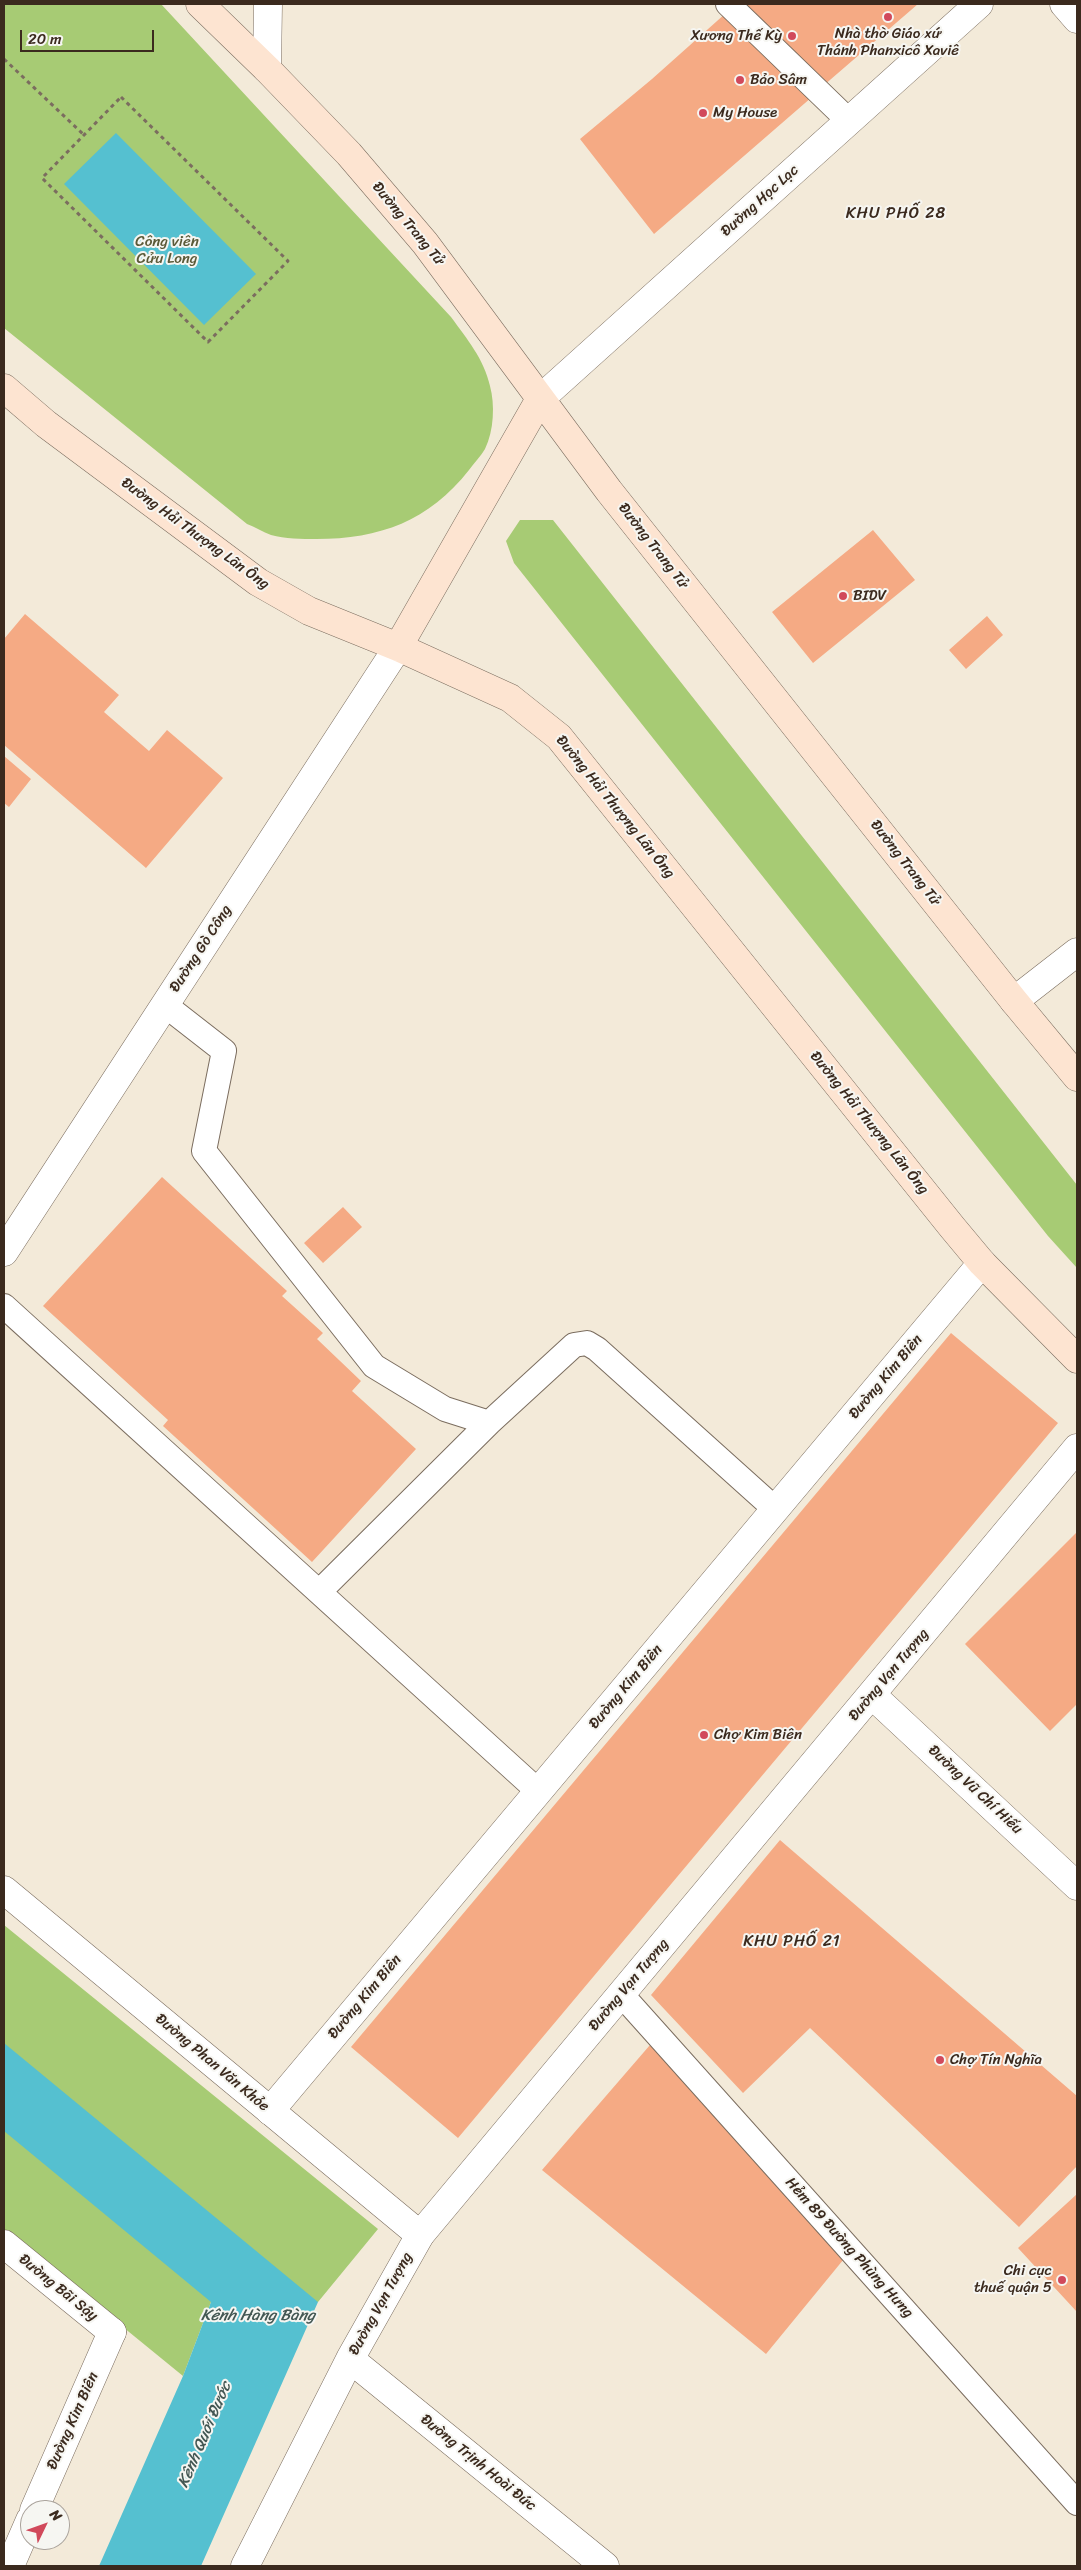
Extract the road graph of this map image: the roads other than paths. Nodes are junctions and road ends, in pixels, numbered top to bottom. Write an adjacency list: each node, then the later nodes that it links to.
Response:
1 (200, 4): 7 (main road, Đường Trang Tử)
2 (268, 4): 7 (street)
3 (728, 4): 8 (lane)
4 (979, 4): 8 (street, Đường Học Lạc)
5 (1064, 4): 6 (street)
6 (1077, 19)
7 (267, 69): 10 (main road, Đường Trang Tử)
8 (849, 121): 10 (street, Đường Học Lạc)
9 (4, 388): 11 (main road, Đường Hải Thượng Lãn Ông)
10 (540, 399): 11 (main road); 13 (main road, Đường Trang Tử)
11 (398, 647): 14 (street, Đường Gò Công); 17 (main road, Đường Hải Thượng Lãn Ông)
12 (1077, 952): 13 (street)
13 (1014, 1001): 15 (main road, Đường Trang Tử)
14 (165, 1005): 16 (street, Đường Gò Công); 20 (lane)
15 (1077, 1077)
16 (4, 1252)
17 (982, 1263): 19 (main road, Đường Hải Thượng Lãn Ông); 22 (street, Đường Kim Biên)
18 (4, 1306): 23 (lane)
19 (1077, 1359)
20 (489, 1423): 22 (lane); 23 (lane)
21 (1077, 1448): 24 (street, Đường Vạn Tượng)
22 (775, 1509): 25 (street, Đường Kim Biên)
23 (319, 1592): 25 (lane)
24 (872, 1695): 26 (street, Đường Vũ Chí Hiếu); 28 (street, Đường Vạn Tượng)
25 (538, 1791): 29 (street, Đường Kim Biên)
26 (1077, 1886)
27 (4, 1890): 29 (street, Đường Phan Văn Khỏe)
28 (622, 1994): 30 (street, Đường Vạn Tượng); 35 (lane, Hẻm 89 Đường Phùng Hưng)
29 (270, 2110): 30 (street, Đường Phan Văn Khỏe)
30 (420, 2236): 33 (street, Đường Vạn Tượng)
31 (4, 2244): 32 (street, Đường Bãi Sậy)
32 (112, 2332): 34 (street, Đường Kim Biên)
33 (350, 2359): 38 (street, Đường Vạn Tượng); 39 (street, Đường Trịnh Hoài Đức)
34 (38, 2500)
35 (1077, 2502)
36 (20, 2543): 37 (street)
37 (10, 2566)
38 (245, 2566)
39 (605, 2566)

